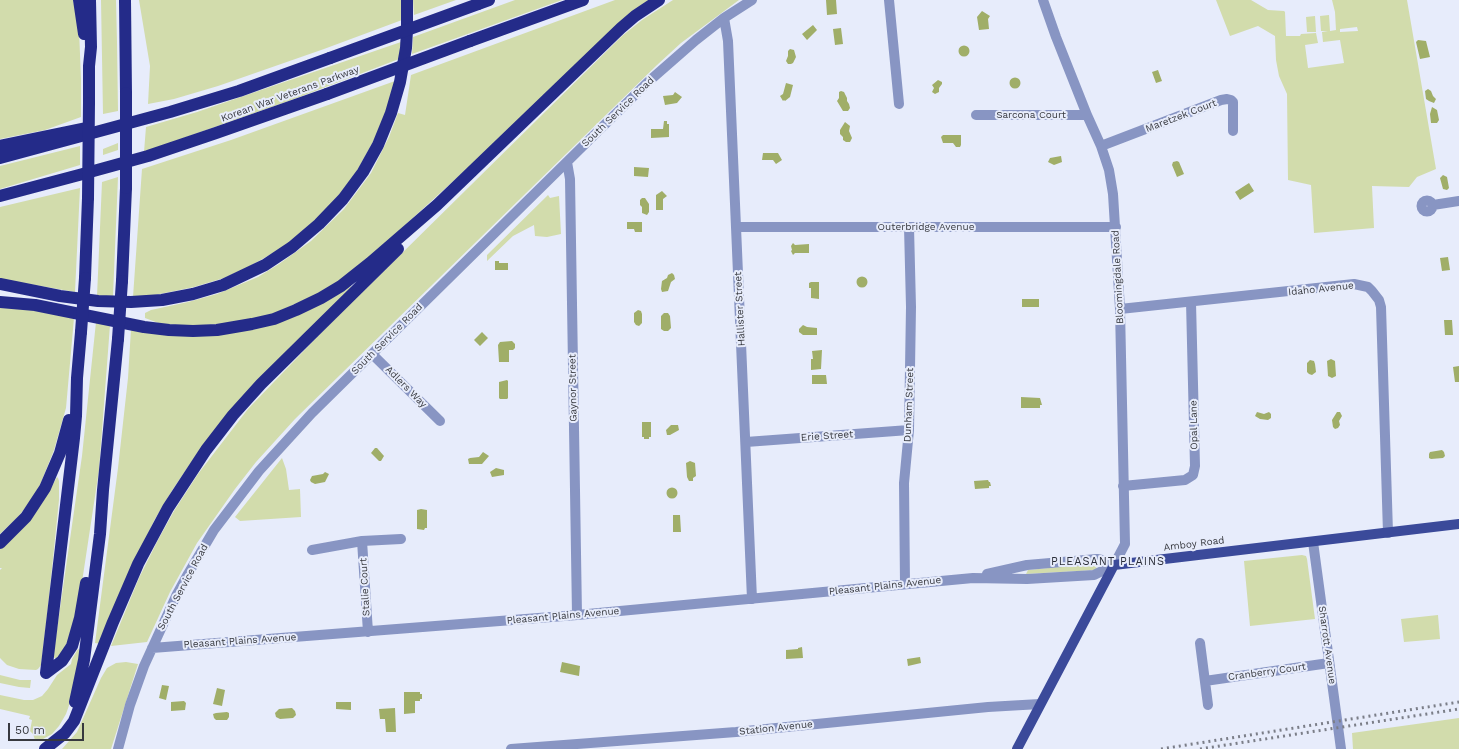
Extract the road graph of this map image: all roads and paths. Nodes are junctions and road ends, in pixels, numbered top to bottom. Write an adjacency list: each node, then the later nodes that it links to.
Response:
1 (79, 0): 12 (highway)
2 (90, 0): 12 (highway)
3 (125, 0): 39 (highway, bridge)
4 (407, 0): 29 (highway)
5 (583, 0): 22 (highway, Korean War Veterans Parkway, bridge)
6 (659, 0): 24 (highway)
7 (752, 0): 11 (street, South Service Road)
8 (889, 0): 13 (street)
9 (1043, 0): 16 (street, Bloomingdale Road)
10 (484, 2): 14 (highway, Korean War Veterans Parkway, bridge)
11 (724, 18): 21 (street, South Service Road); 26 (street, Hallister Street)
12 (89, 66): 34 (highway, bridge)
13 (899, 104)
14 (170, 112): 18 (highway); 20 (highway, Korean War Veterans Parkway)
15 (976, 115): 16 (street, Sarcona Court)
16 (1087, 115): 19 (street, Bloomingdale Road)
17 (1233, 131): 19 (street, Maretzek Court)
18 (0, 146)
19 (1101, 146): 28 (street, Bloomingdale Road)
20 (0, 158)
21 (567, 162): 33 (street, South Service Road); 51 (street, Gaynor Street)
22 (0, 196)
23 (1459, 201): 25 (street)
24 (437, 205): 30 (highway); 59 (highway)
25 (1432, 205)
26 (736, 227): 27 (street, Outerbridge Avenue); 37 (street, Hallister Street)
27 (909, 227): 28 (street, Outerbridge Avenue); 36 (street, Dunham Street)
28 (1116, 227): 32 (street, Bloomingdale Road)
29 (0, 284)
30 (0, 302)
31 (1191, 302): 32 (street, Idaho Avenue); 38 (street, Opal Lane); 41 (street, Idaho Avenue)
32 (1120, 309): 38 (street, Bloomingdale Road)
33 (372, 354): 35 (street, Adlers Way); 54 (street, South Service Road)
34 (77, 378): 39 (highway); 45 (highway)
35 (440, 421)
36 (909, 430): 37 (street, Erie Street); 49 (street, Dunham Street)
37 (746, 442): 50 (street, Hallister Street)
38 (1123, 486): 47 (street, Bloomingdale Road)
39 (103, 490): 59 (highway)
40 (1459, 524): 41 (main road, Amboy Road)
41 (1388, 533): 44 (main road, Amboy Road)
42 (401, 539): 43 (street)
43 (362, 541): 46 (street); 52 (street, Stalie Court)
44 (1313, 542): 47 (main road, Amboy Road); 55 (street, Sharrott Avenue)
45 (0, 543)
46 (312, 550)
47 (1114, 565): 48 (street, Pleasant Plains Avenue); 48 (street, Pleasant Plains Avenue); 57 (main road)
48 (973, 578): 49 (street, Pleasant Plains Avenue)
49 (905, 584): 50 (street, Pleasant Plains Avenue)
50 (752, 599): 51 (street, Pleasant Plains Avenue)
51 (577, 615): 52 (street, Pleasant Plains Avenue)
52 (368, 632): 54 (street, Pleasant Plains Avenue)
53 (1200, 644): 56 (street)
54 (152, 648): 61 (street, South Service Road)
55 (1329, 663): 56 (street, Cranberry Court); 64 (street, Sharrott Avenue)
56 (1205, 681): 58 (street)
57 (1040, 704): 60 (street, Station Avenue); 63 (main road)
58 (1208, 705)
59 (50, 745)
60 (594, 746): 62 (street, Station Avenue)
61 (118, 749)
62 (511, 749)
63 (1017, 749)
64 (1341, 749)

